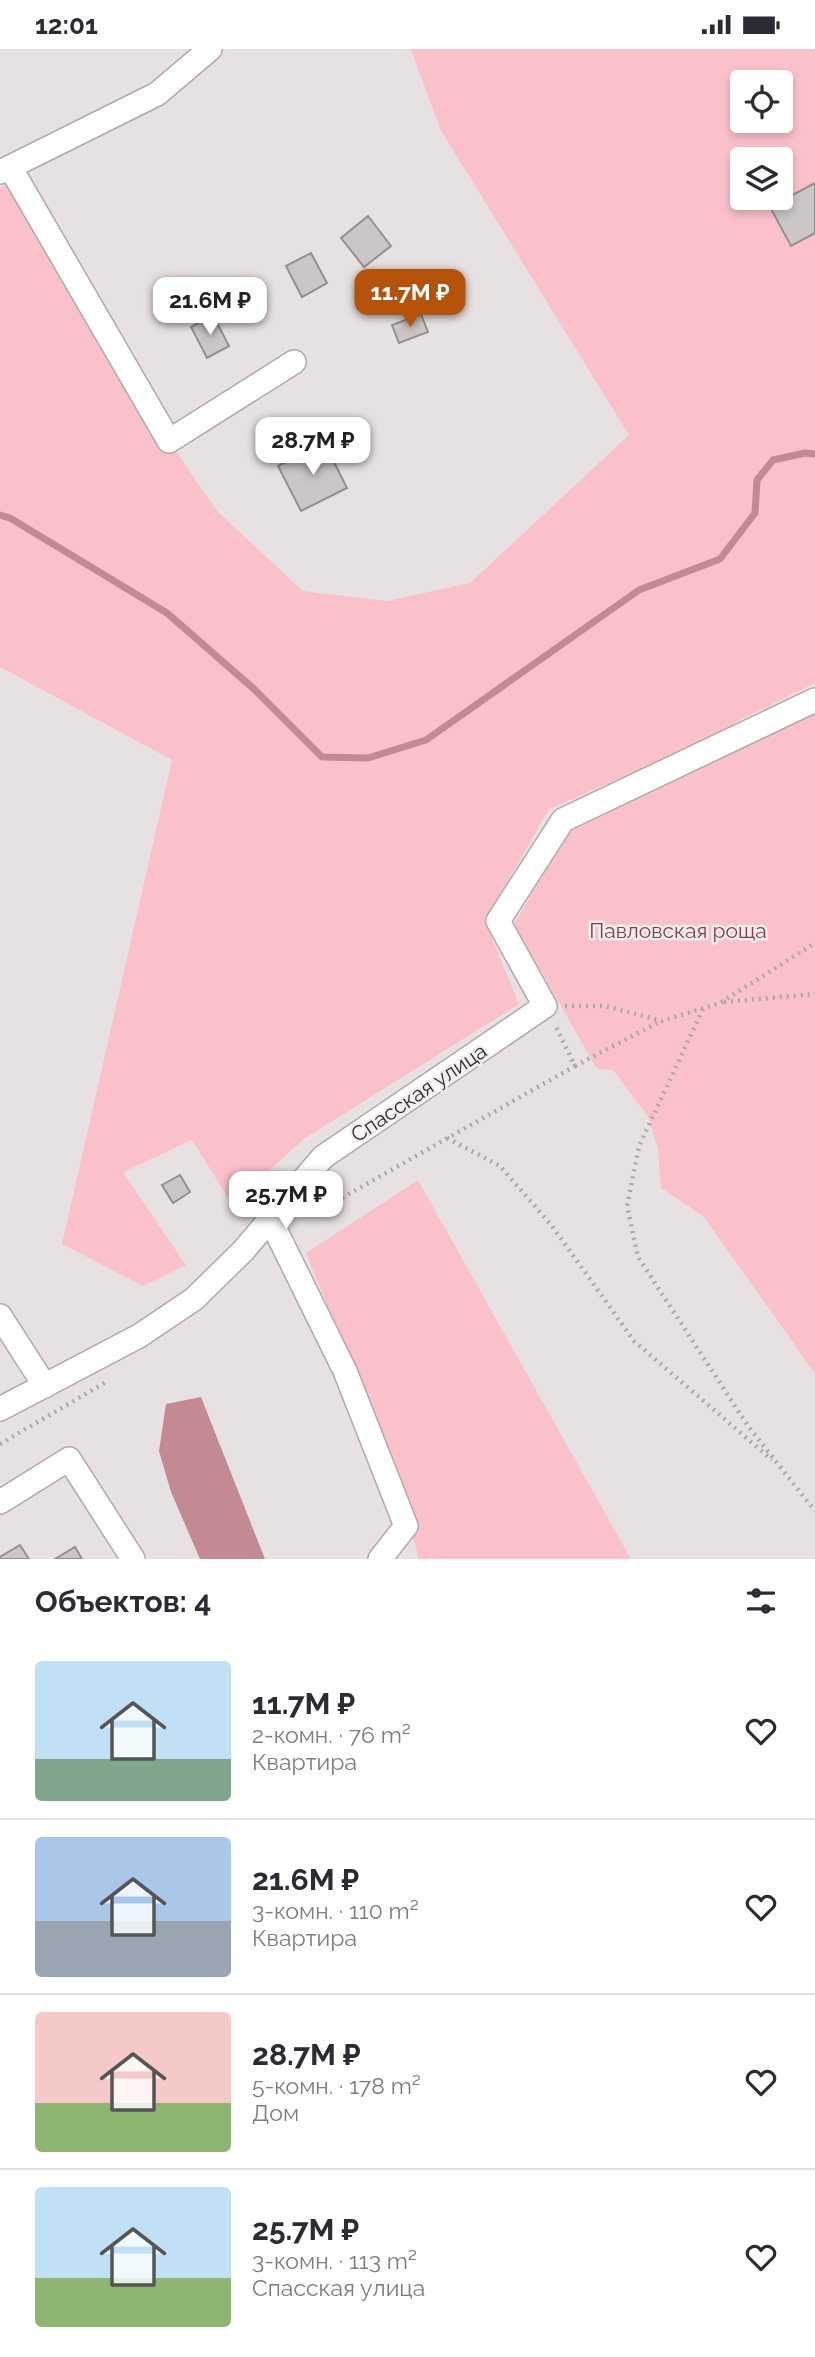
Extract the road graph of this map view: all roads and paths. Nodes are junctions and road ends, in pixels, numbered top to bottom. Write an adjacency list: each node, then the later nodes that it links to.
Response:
1 (210, 49): 2 (street)
2 (5, 169): 3 (street)
3 (294, 362)
4 (815, 700): 8 (street)
5 (815, 943): 7 (path)
6 (815, 993): 7 (path)
7 (720, 1003): 9 (path)
8 (545, 1006): 10 (path); 11 (path); 14 (street, Спасская улица)
9 (703, 1008): 10 (path); 18 (path)
10 (662, 1021): 11 (path)
11 (575, 1066): 12 (path)
12 (447, 1138): 13 (path); 18 (path)
13 (307, 1209)
14 (269, 1217): 16 (street, Спасская улица); 22 (street)
15 (0, 1316): 16 (street)
16 (45, 1386): 17 (street, Спасская улица)
17 (0, 1409)
18 (781, 1467): 20 (path)
19 (0, 1502): 21 (street)
20 (815, 1511)
21 (133, 1559)
22 (380, 1559)

